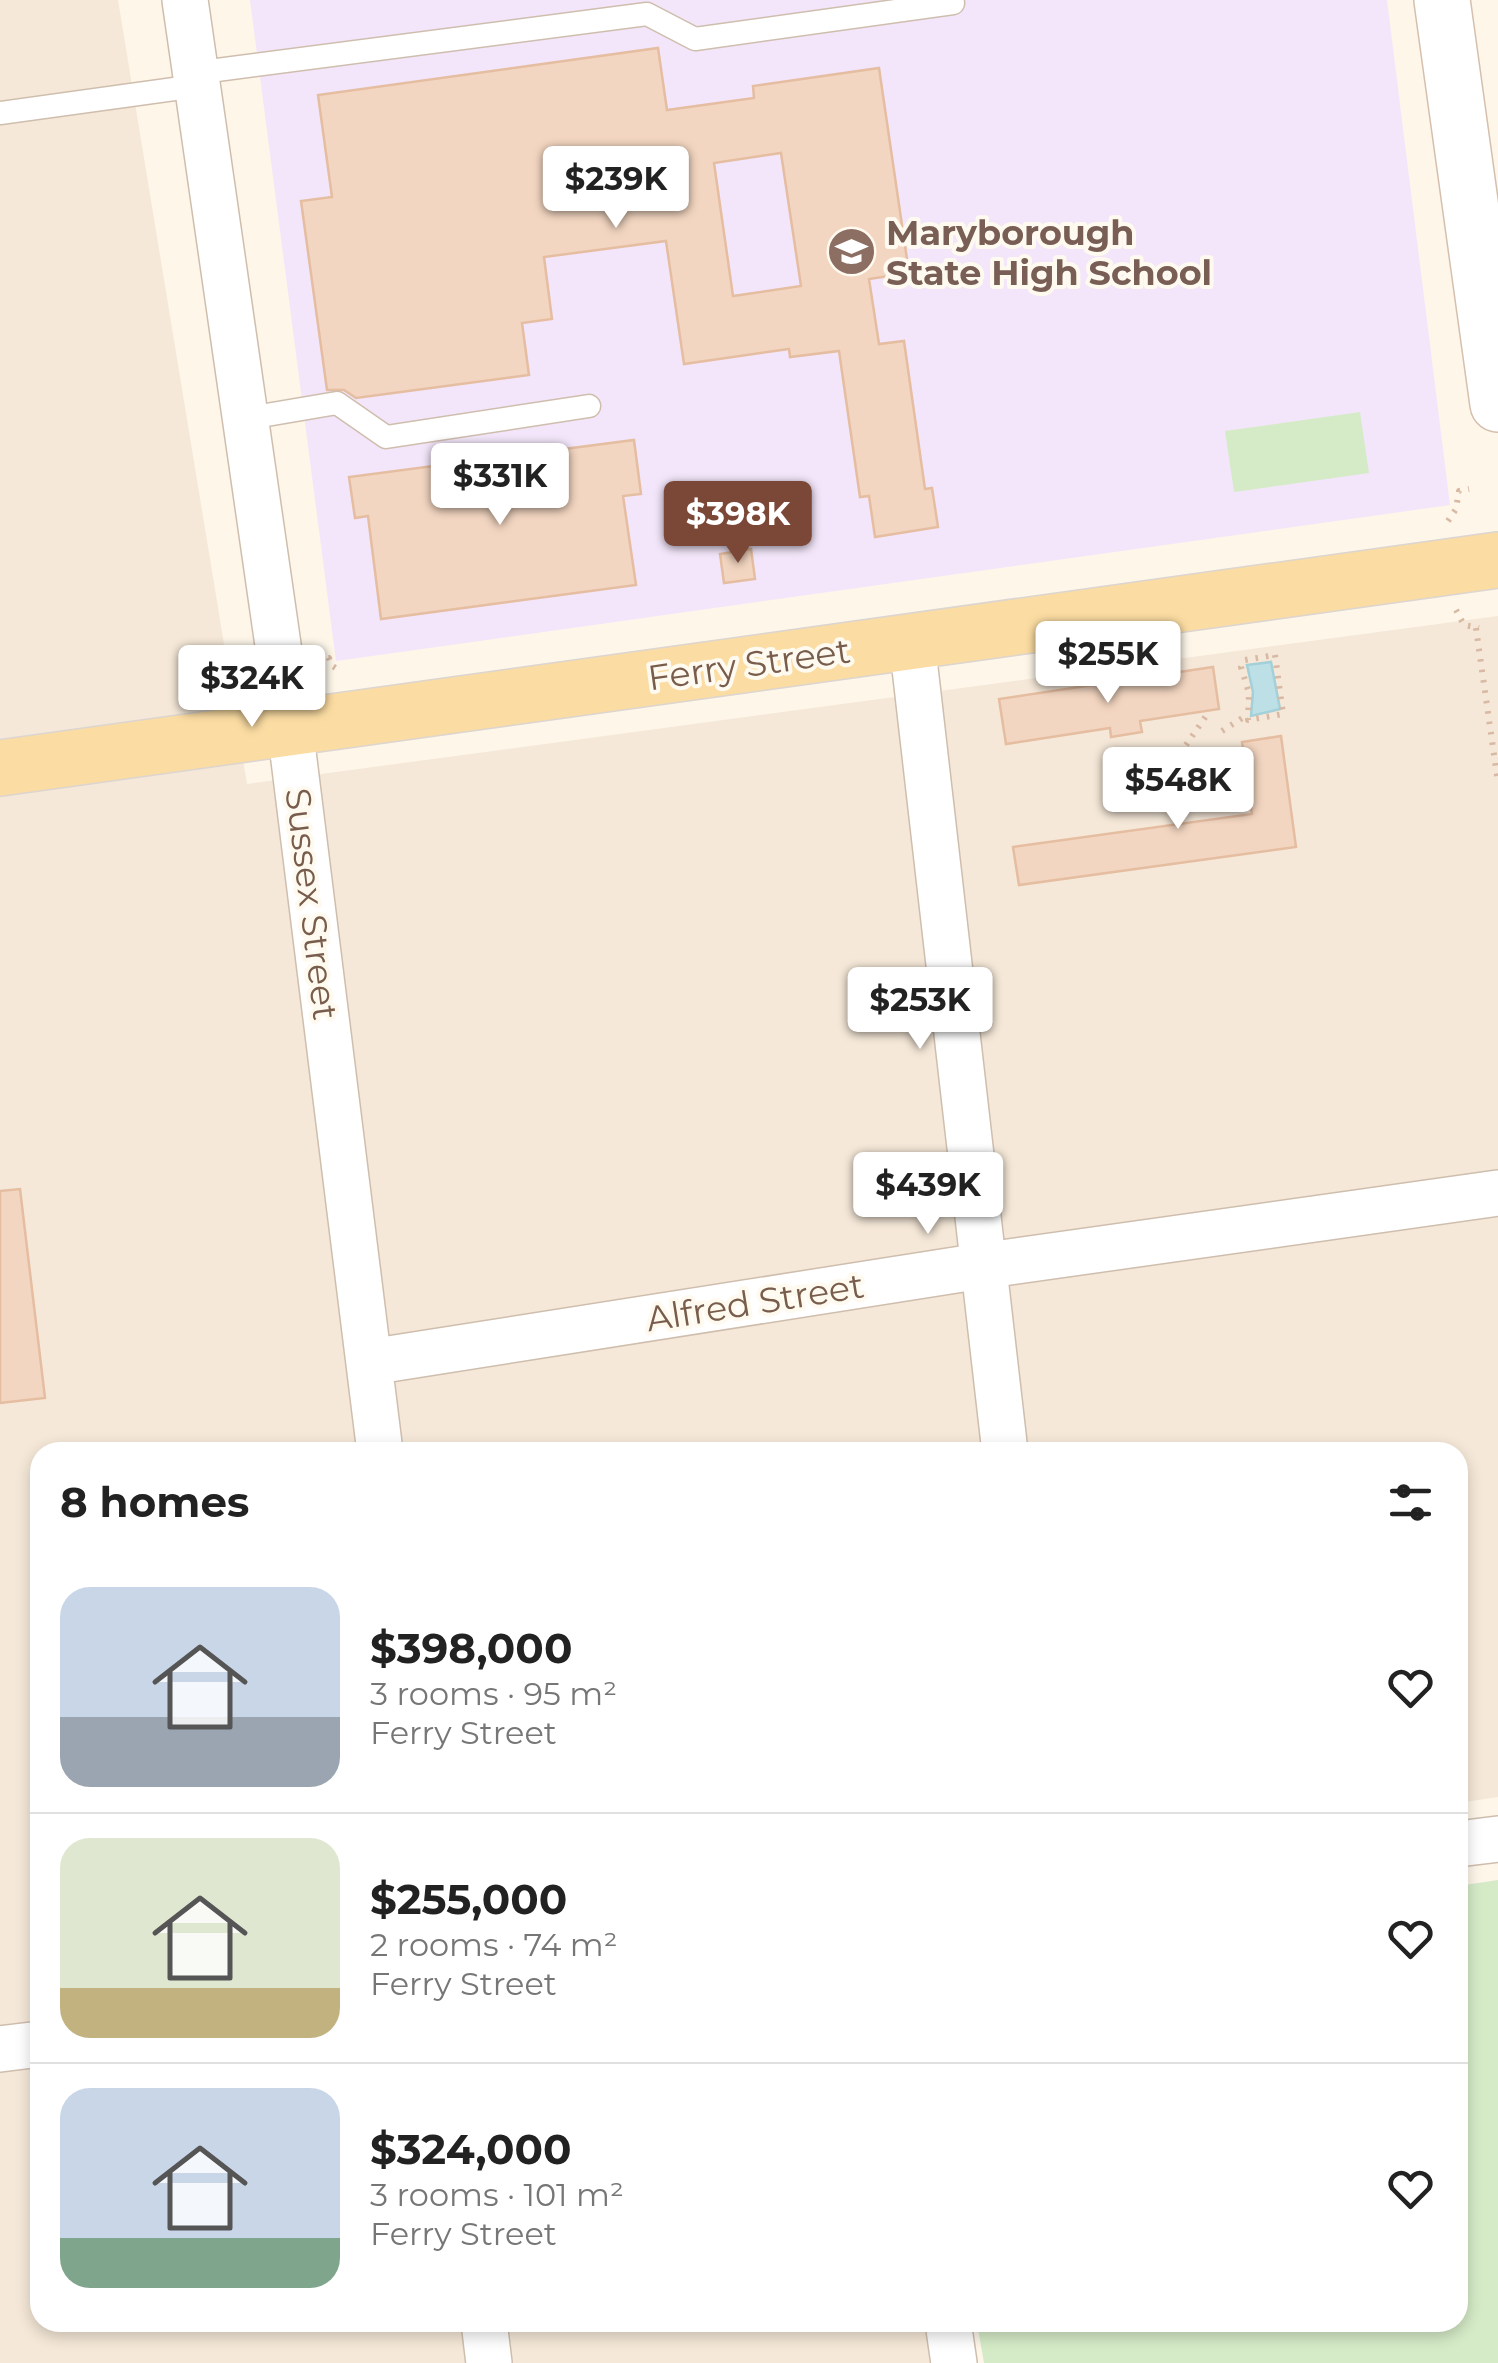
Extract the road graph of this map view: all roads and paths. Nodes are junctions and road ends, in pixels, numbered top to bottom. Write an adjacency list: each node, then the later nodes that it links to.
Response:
1 (185, 0): 4 (street, Sussex Street)
2 (1442, 0): 6 (main road)
3 (954, 2): 4 (lane)
4 (195, 79): 5 (lane); 8 (street, Sussex Street)
5 (0, 113)
6 (1498, 404)
7 (589, 406): 8 (lane)
8 (244, 419): 16 (street, Sussex Street)
9 (1469, 489): 10 (path)
10 (1448, 523)
11 (1498, 560): 13 (main road, Ferry Street)
12 (1453, 604): 20 (path)
13 (912, 642): 16 (main road, Ferry Street); 22 (street)
14 (1206, 716): 18 (path)
15 (1247, 716): 15 (path); 17 (path)
16 (290, 728): 19 (main road, Ferry Street); 23 (street, Sussex Street)
17 (1222, 731)
18 (1186, 745)
19 (0, 768)
20 (1498, 783)
21 (1498, 1192): 22 (street, Alfred Street)
22 (981, 1266): 23 (street, Alfred Street); 25 (street)
23 (370, 1362): 24 (street, Sussex Street)
24 (379, 1442)
25 (1003, 1442)
26 (1498, 1838): 27 (street)
27 (1468, 1842)
28 (30, 2045): 29 (street)
29 (0, 2049)
30 (485, 2332): 32 (street)
31 (949, 2332): 33 (street)
32 (489, 2363)
33 (954, 2363)

